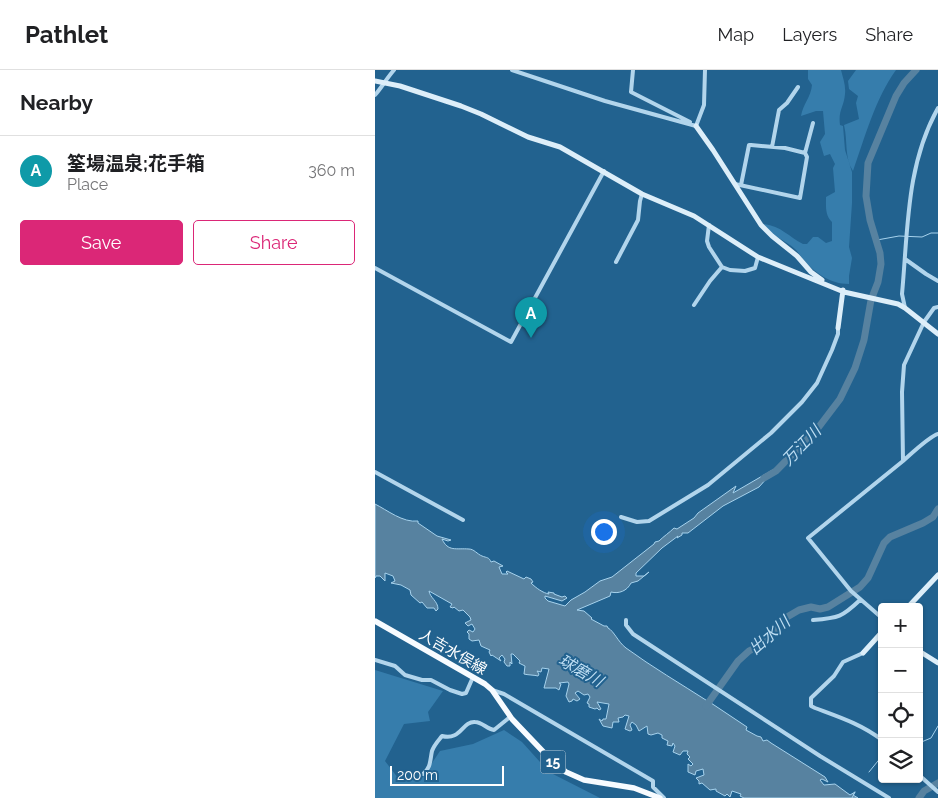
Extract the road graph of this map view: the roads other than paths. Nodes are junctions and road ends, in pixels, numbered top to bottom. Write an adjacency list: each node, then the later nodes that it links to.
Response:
1 (394, 70): 6 (street)
2 (512, 70): 11 (street)
3 (633, 70): 11 (street)
4 (705, 70): 11 (street)
5 (375, 81): 6 (street)
6 (385, 82): 8 (street); 14 (street)
7 (798, 87): 12 (street)
8 (375, 95)
9 (938, 108): 19 (street)
10 (813, 124): 13 (street)
11 (695, 126): 15 (street)
12 (772, 147): 13 (street); 15 (street)
13 (805, 153): 15 (street)
14 (604, 171): 16 (street); 22 (street)
15 (738, 185): 24 (street)
16 (642, 194): 17 (street); 20 (street)
17 (709, 226): 18 (street); 21 (street)
18 (759, 257): 21 (street); 24 (street)
19 (905, 259): 23 (street); 27 (street)
20 (616, 262)
21 (722, 267): 25 (street)
22 (375, 268)
23 (938, 280)
24 (845, 292): 27 (street); 29 (street)
25 (694, 305)
26 (938, 307): 28 (street)
27 (905, 308): 28 (street)
28 (924, 322): 30 (street); 32 (street)
29 (838, 328): 34 (street)
30 (938, 334)
31 (938, 434): 32 (street)
32 (903, 461): 37 (street)
33 (375, 472): 35 (street)
34 (621, 517)
35 (463, 520)
36 (938, 575): 38 (street)
37 (861, 600): 39 (street); 41 (street)
38 (912, 603)
39 (878, 615)
40 (626, 620): 56 (street)
41 (813, 620)
42 (375, 621): 48 (main road, 人吉水俣線 / 15)
43 (878, 636): 44 (street)
44 (863, 653): 51 (street)
45 (923, 654): 47 (street)
46 (375, 660): 48 (street)
47 (938, 663)
48 (473, 678): 49 (main road, 人吉水俣線 / 15)
49 (492, 690): 50 (main road, 人吉水俣線 / 15); 55 (street)
50 (510, 717): 52 (street); 55 (main road, 人吉水俣線 / 15)
51 (879, 738)
52 (423, 774)
53 (923, 778): 54 (street)
54 (936, 790)
55 (662, 798)
56 (889, 798)

